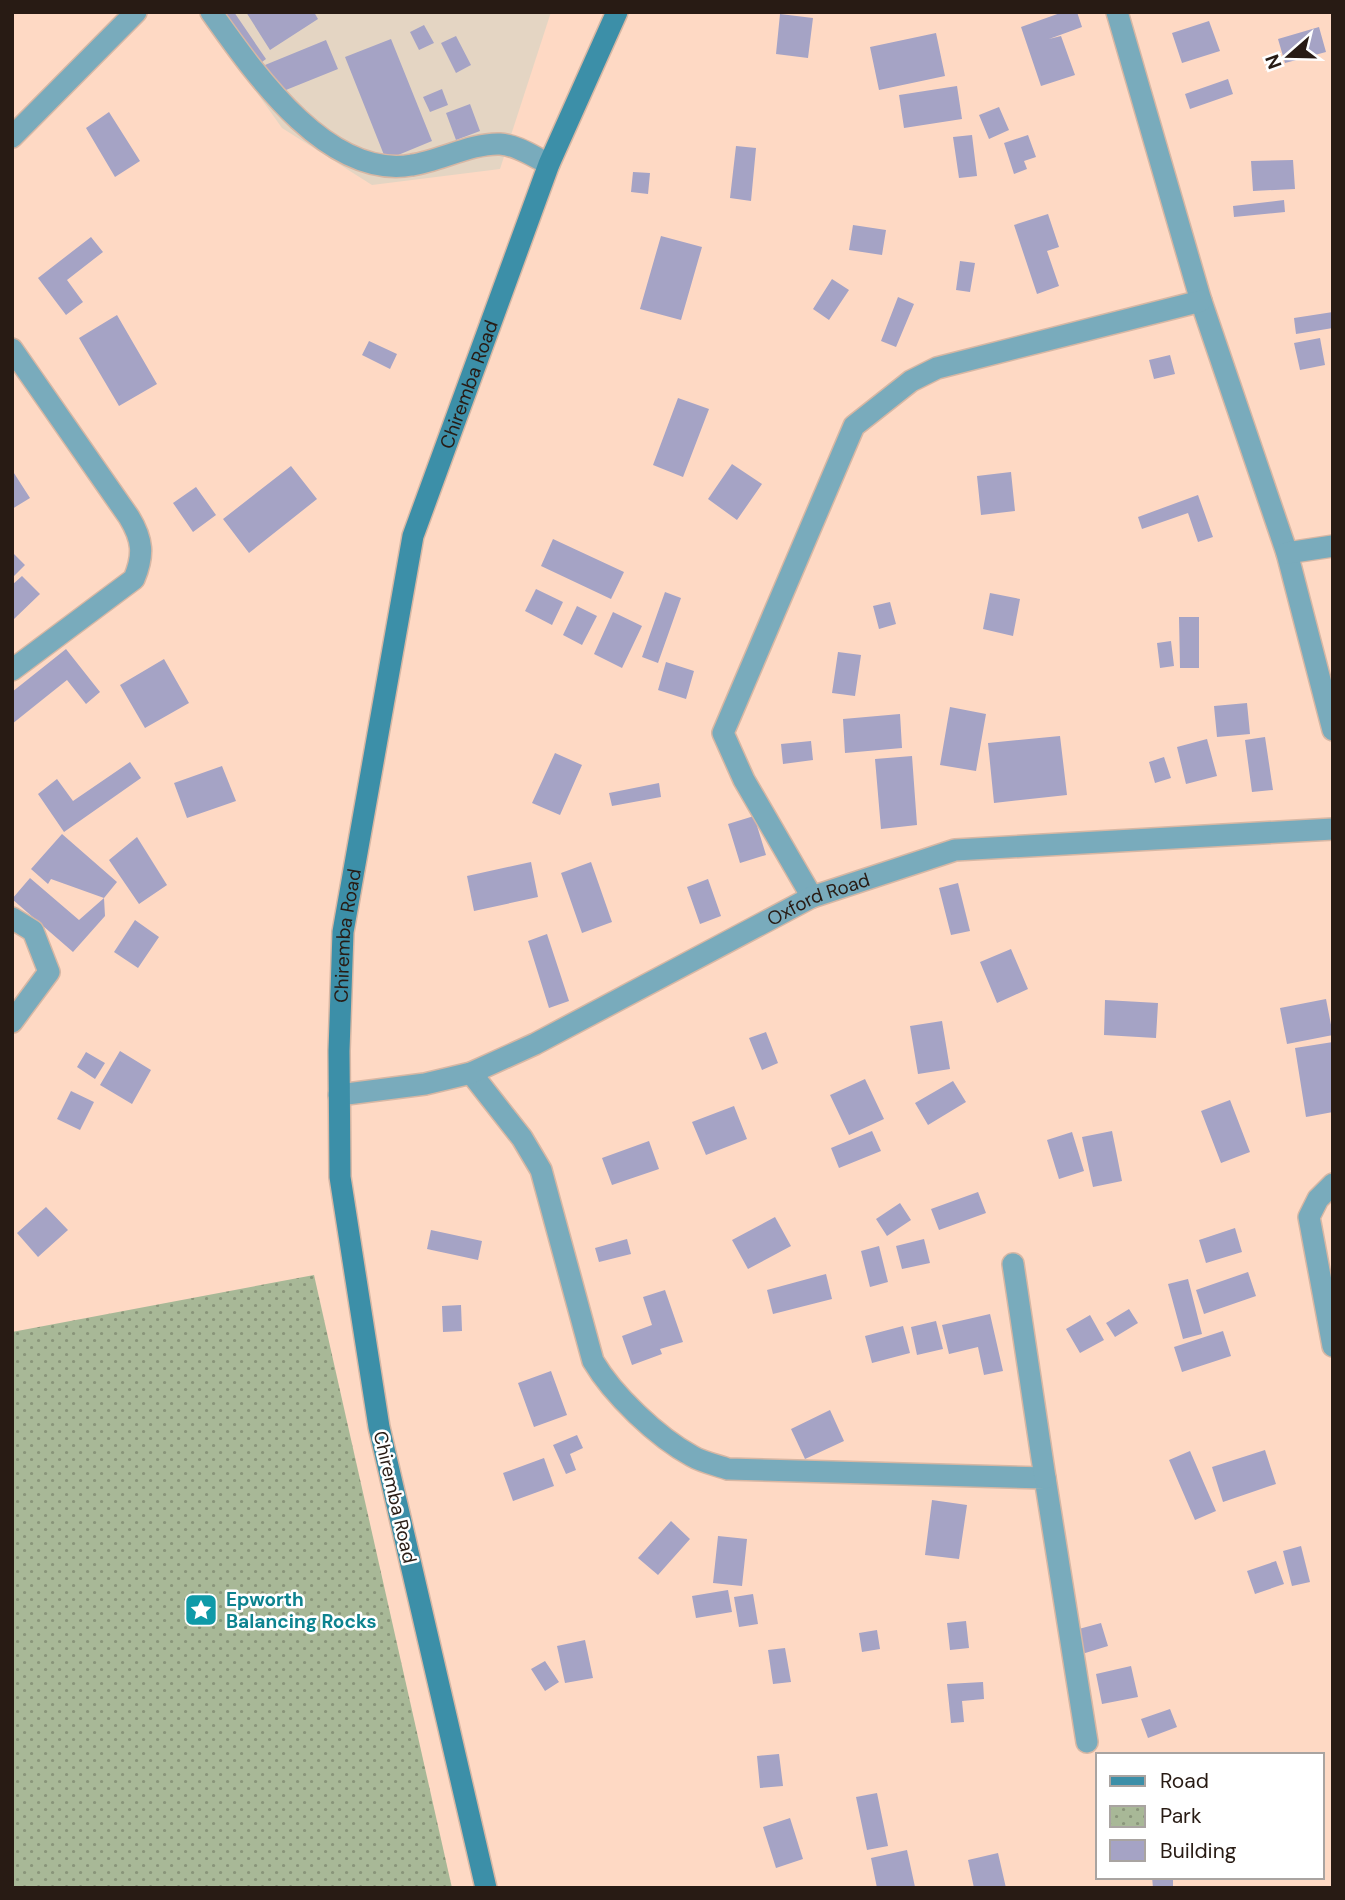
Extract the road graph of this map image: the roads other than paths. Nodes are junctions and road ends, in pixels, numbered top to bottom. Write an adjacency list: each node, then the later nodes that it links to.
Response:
1 (136, 12): 5 (street)
2 (211, 12): 6 (street)
3 (617, 12): 6 (main road, Chiremba Road)
4 (1117, 12): 7 (street)
5 (12, 137)
6 (549, 164): 18 (main road, Chiremba Road)
7 (1201, 301): 10 (street); 14 (street)
8 (12, 349): 11 (street)
9 (1333, 546): 10 (street)
10 (1287, 553): 12 (street)
11 (12, 670)
12 (1333, 730)
13 (1333, 829): 14 (street, Oxford Road)
14 (812, 897): 17 (street, Oxford Road)
15 (12, 918): 16 (street)
16 (12, 1022)
17 (471, 1073): 18 (street, Oxford Road); 22 (street)
18 (338, 1095): 24 (main road, Chiremba Road)
19 (1333, 1184): 21 (street)
20 (1013, 1264): 22 (street)
21 (1333, 1346)
22 (1045, 1478): 23 (street)
23 (1087, 1742)
24 (486, 1888)

